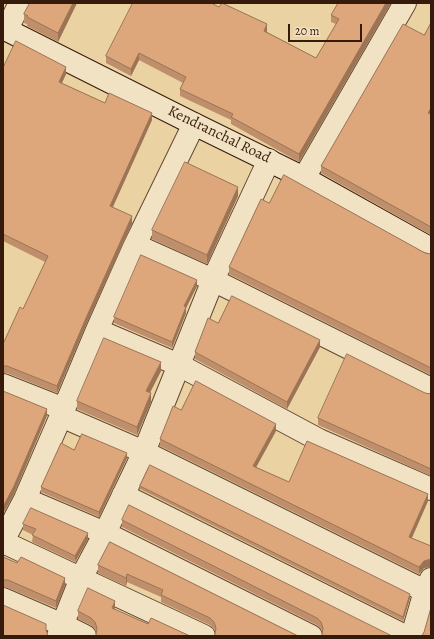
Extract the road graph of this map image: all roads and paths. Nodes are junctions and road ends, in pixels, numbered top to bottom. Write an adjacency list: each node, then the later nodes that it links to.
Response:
1 (20, 3): 3 (street)
2 (405, 3): 6 (street)
3 (5, 29): 4 (street, Kendranchal Road)
4 (194, 124): 5 (street, Kendranchal Road); 7 (street)
5 (269, 160): 6 (street, Kendranchal Road); 9 (street)
6 (304, 178): 8 (street, Kendranchal Road)
7 (135, 246): 9 (street); 10 (street)
8 (431, 249)
9 (213, 280): 11 (street); 13 (street)
10 (97, 330): 11 (street); 14 (street)
11 (179, 365): 15 (street); 16 (street)
12 (3, 385): 14 (street)
13 (431, 389)
14 (62, 413): 15 (street); 18 (street)
15 (144, 452): 17 (street); 22 (street)
16 (431, 489)
17 (123, 495): 19 (street); 28 (street)
18 (24, 499): 19 (street); 20 (street)
19 (105, 533): 21 (street); 27 (street)
20 (3, 542): 21 (street)
21 (81, 578): 24 (street); 26 (street)
22 (429, 588): 29 (street)
23 (3, 599): 24 (street)
24 (60, 630): 25 (street)
25 (85, 636)
26 (204, 636)
27 (311, 636)
28 (404, 636)
29 (412, 636)

